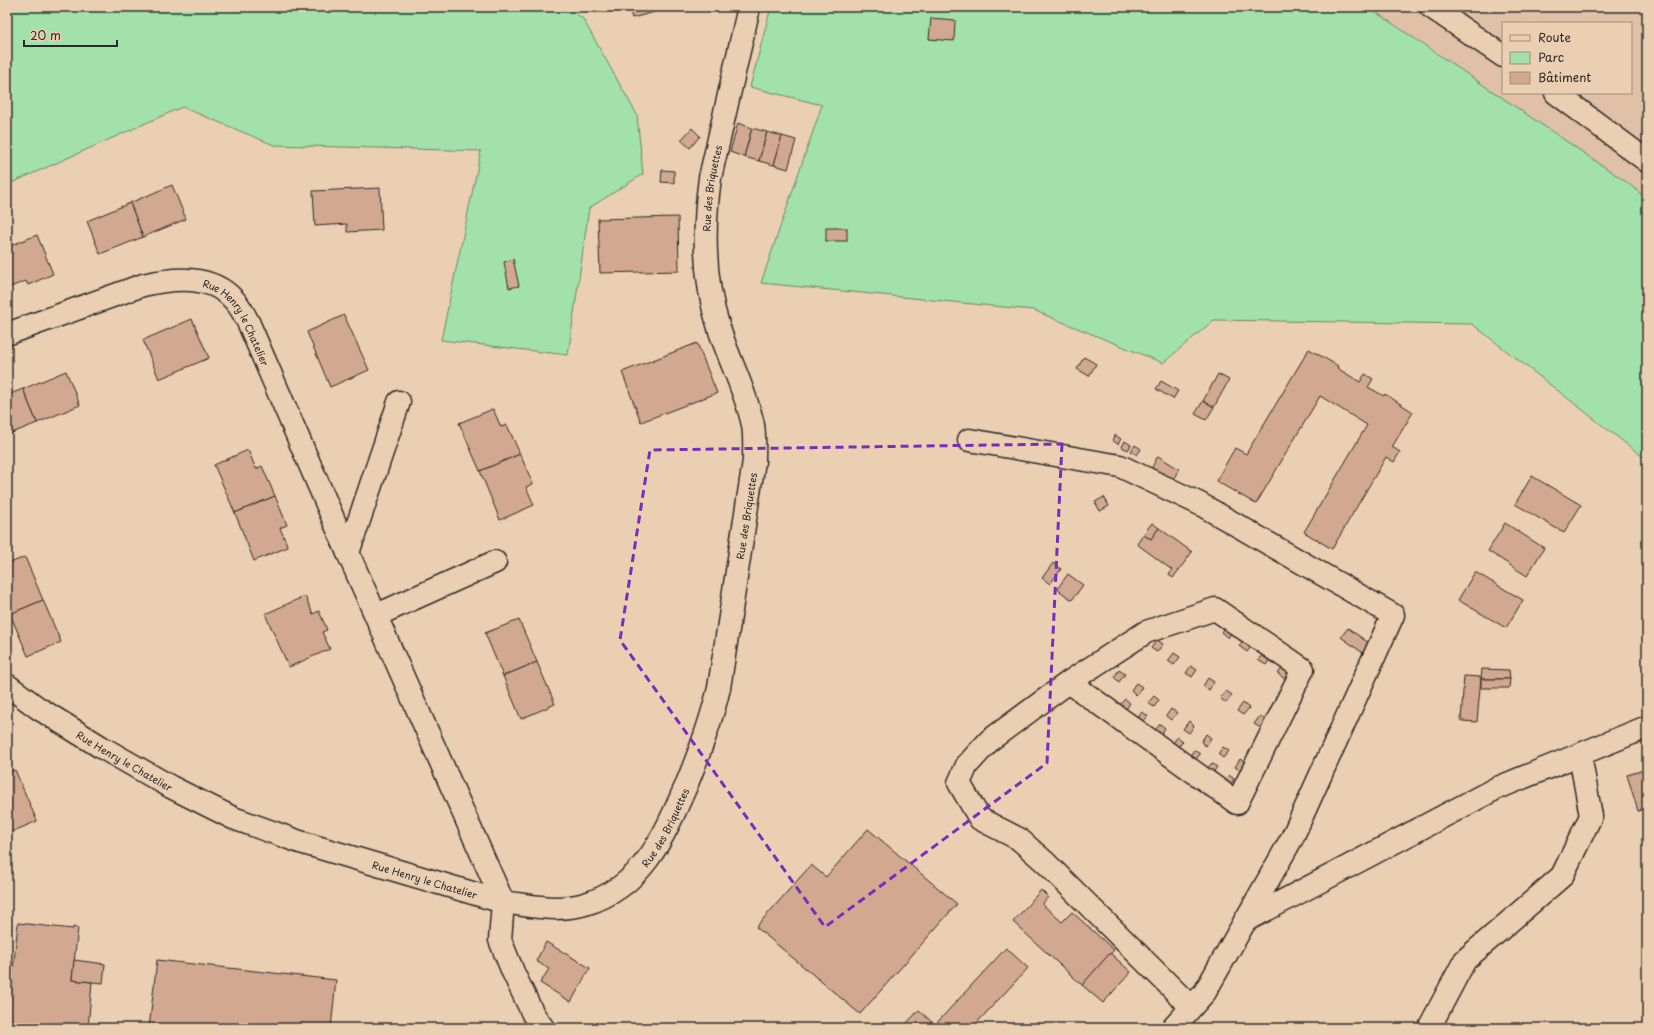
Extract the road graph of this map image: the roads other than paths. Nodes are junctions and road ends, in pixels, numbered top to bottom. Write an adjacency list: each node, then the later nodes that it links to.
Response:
1 (749, 7): 16 (street, Rue des Briquettes)
2 (1431, 7): 3 (street)
3 (1502, 55)
4 (1557, 94): 5 (street)
5 (1647, 161)
6 (7, 334): 9 (street, Rue Henry le Chatelier)
7 (399, 402): 9 (street)
8 (969, 440): 17 (street)
9 (348, 553): 11 (street, Rue Henry le Chatelier)
10 (495, 562): 11 (street)
11 (377, 615): 16 (street, Rue Henry le Chatelier)
12 (1069, 682): 12 (street); 18 (street)
13 (7, 685): 16 (street, Rue Henry le Chatelier)
14 (1647, 727): 15 (street)
15 (1580, 755): 17 (street); 21 (street)
16 (504, 902): 19 (street)
17 (1245, 921): 18 (street)
18 (1191, 1007): 20 (street)
19 (543, 1028)
20 (1173, 1028)
21 (1429, 1028)

